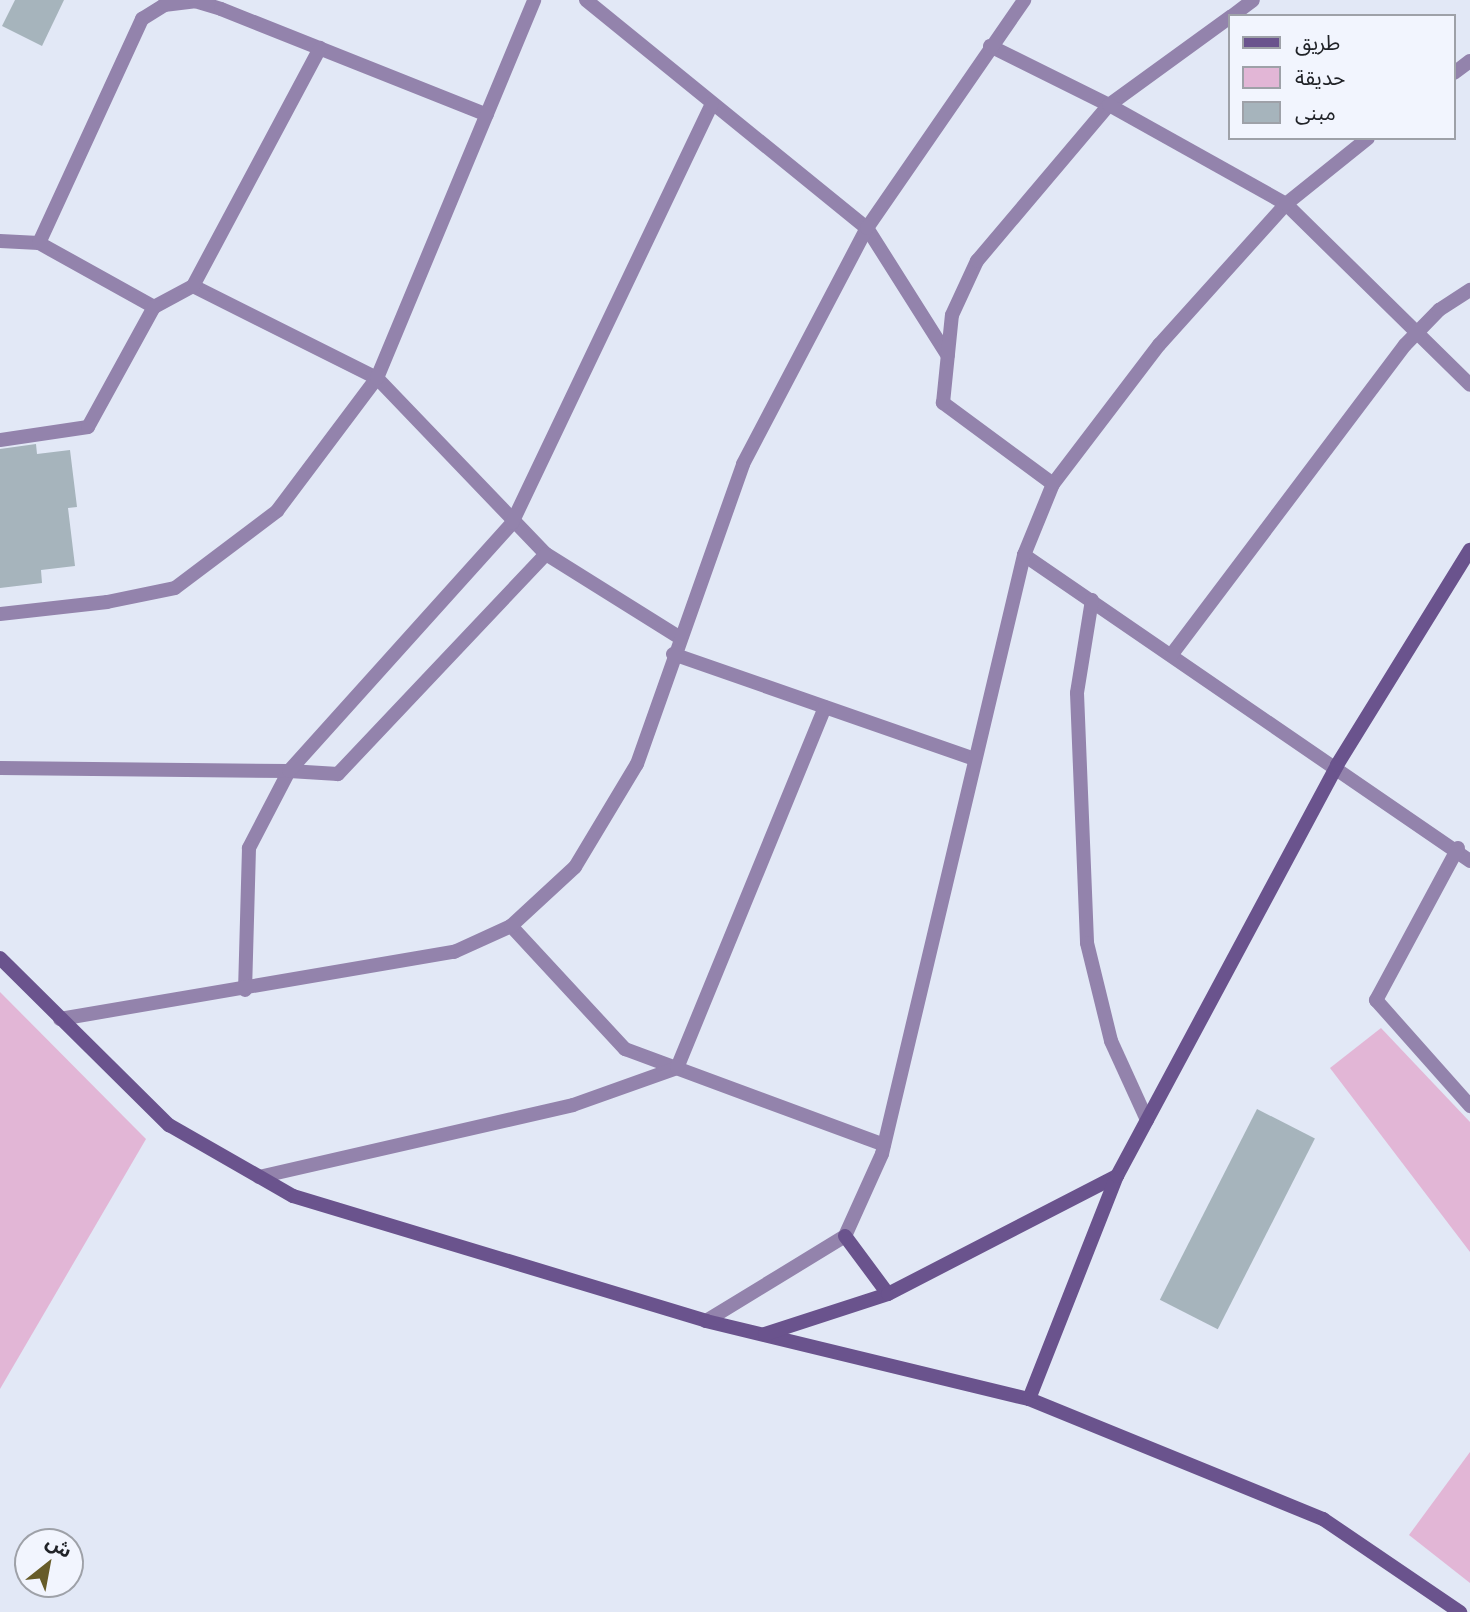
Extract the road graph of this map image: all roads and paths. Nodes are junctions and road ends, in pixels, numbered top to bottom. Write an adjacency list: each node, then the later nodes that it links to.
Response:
1 (534, 0): 11 (street)
2 (1024, 0): 7 (street)
3 (1253, 0): 5 (street)
4 (595, 3): 9 (street)
5 (1234, 14)
6 (1228, 18): 10 (street)
7 (989, 46): 10 (street); 14 (street)
8 (320, 48): 11 (street); 16 (street); 17 (street)
9 (712, 104): 14 (street); 26 (street)
10 (1109, 105): 13 (street); 21 (street)
11 (486, 115): 22 (street)
12 (1366, 140): 13 (street)
13 (1286, 204): 20 (street); 25 (street)
14 (867, 228): 21 (street); 32 (street)
15 (0, 241): 16 (street)
16 (39, 243): 19 (street)
17 (193, 286): 19 (street); 22 (street)
18 (1470, 290): 20 (street)
19 (154, 307): 24 (street)
20 (1419, 331): 23 (street); 34 (street)
21 (948, 356): 25 (street)
22 (377, 378): 26 (street); 31 (street)
23 (1470, 385)
24 (0, 440)
25 (1053, 484): 29 (street)
26 (512, 523): 28 (street); 39 (street)
27 (1470, 550): 37 (street)
28 (546, 554): 32 (street); 39 (street)
29 (1024, 555): 30 (street); 36 (street)
30 (1092, 600): 34 (street); 48 (street)
31 (0, 614)
32 (678, 637): 33 (street)
33 (673, 654): 35 (street); 42 (street)
34 (1172, 654): 37 (street)
35 (825, 707): 36 (street); 46 (street)
36 (974, 759): 49 (street)
37 (1337, 765): 40 (street); 48 (street)
38 (0, 768): 39 (street)
39 (289, 771): 44 (street)
40 (1458, 848): 41 (street); 47 (street)
41 (1470, 861)
42 (510, 926): 44 (street); 46 (street)
43 (0, 958): 45 (street)
44 (245, 990): 45 (street)
45 (60, 1019): 51 (street)
46 (677, 1068): 49 (street); 51 (street)
47 (1470, 1106)
48 (1147, 1120): 50 (street)
49 (884, 1145): 52 (street)
50 (1117, 1176): 53 (street); 56 (street)
51 (260, 1177): 54 (street)
52 (845, 1236): 53 (street); 54 (street)
53 (888, 1294): 55 (street)
54 (706, 1321): 55 (street)
55 (764, 1334): 56 (street)
56 (1029, 1399): 57 (street)
57 (1460, 1612)

